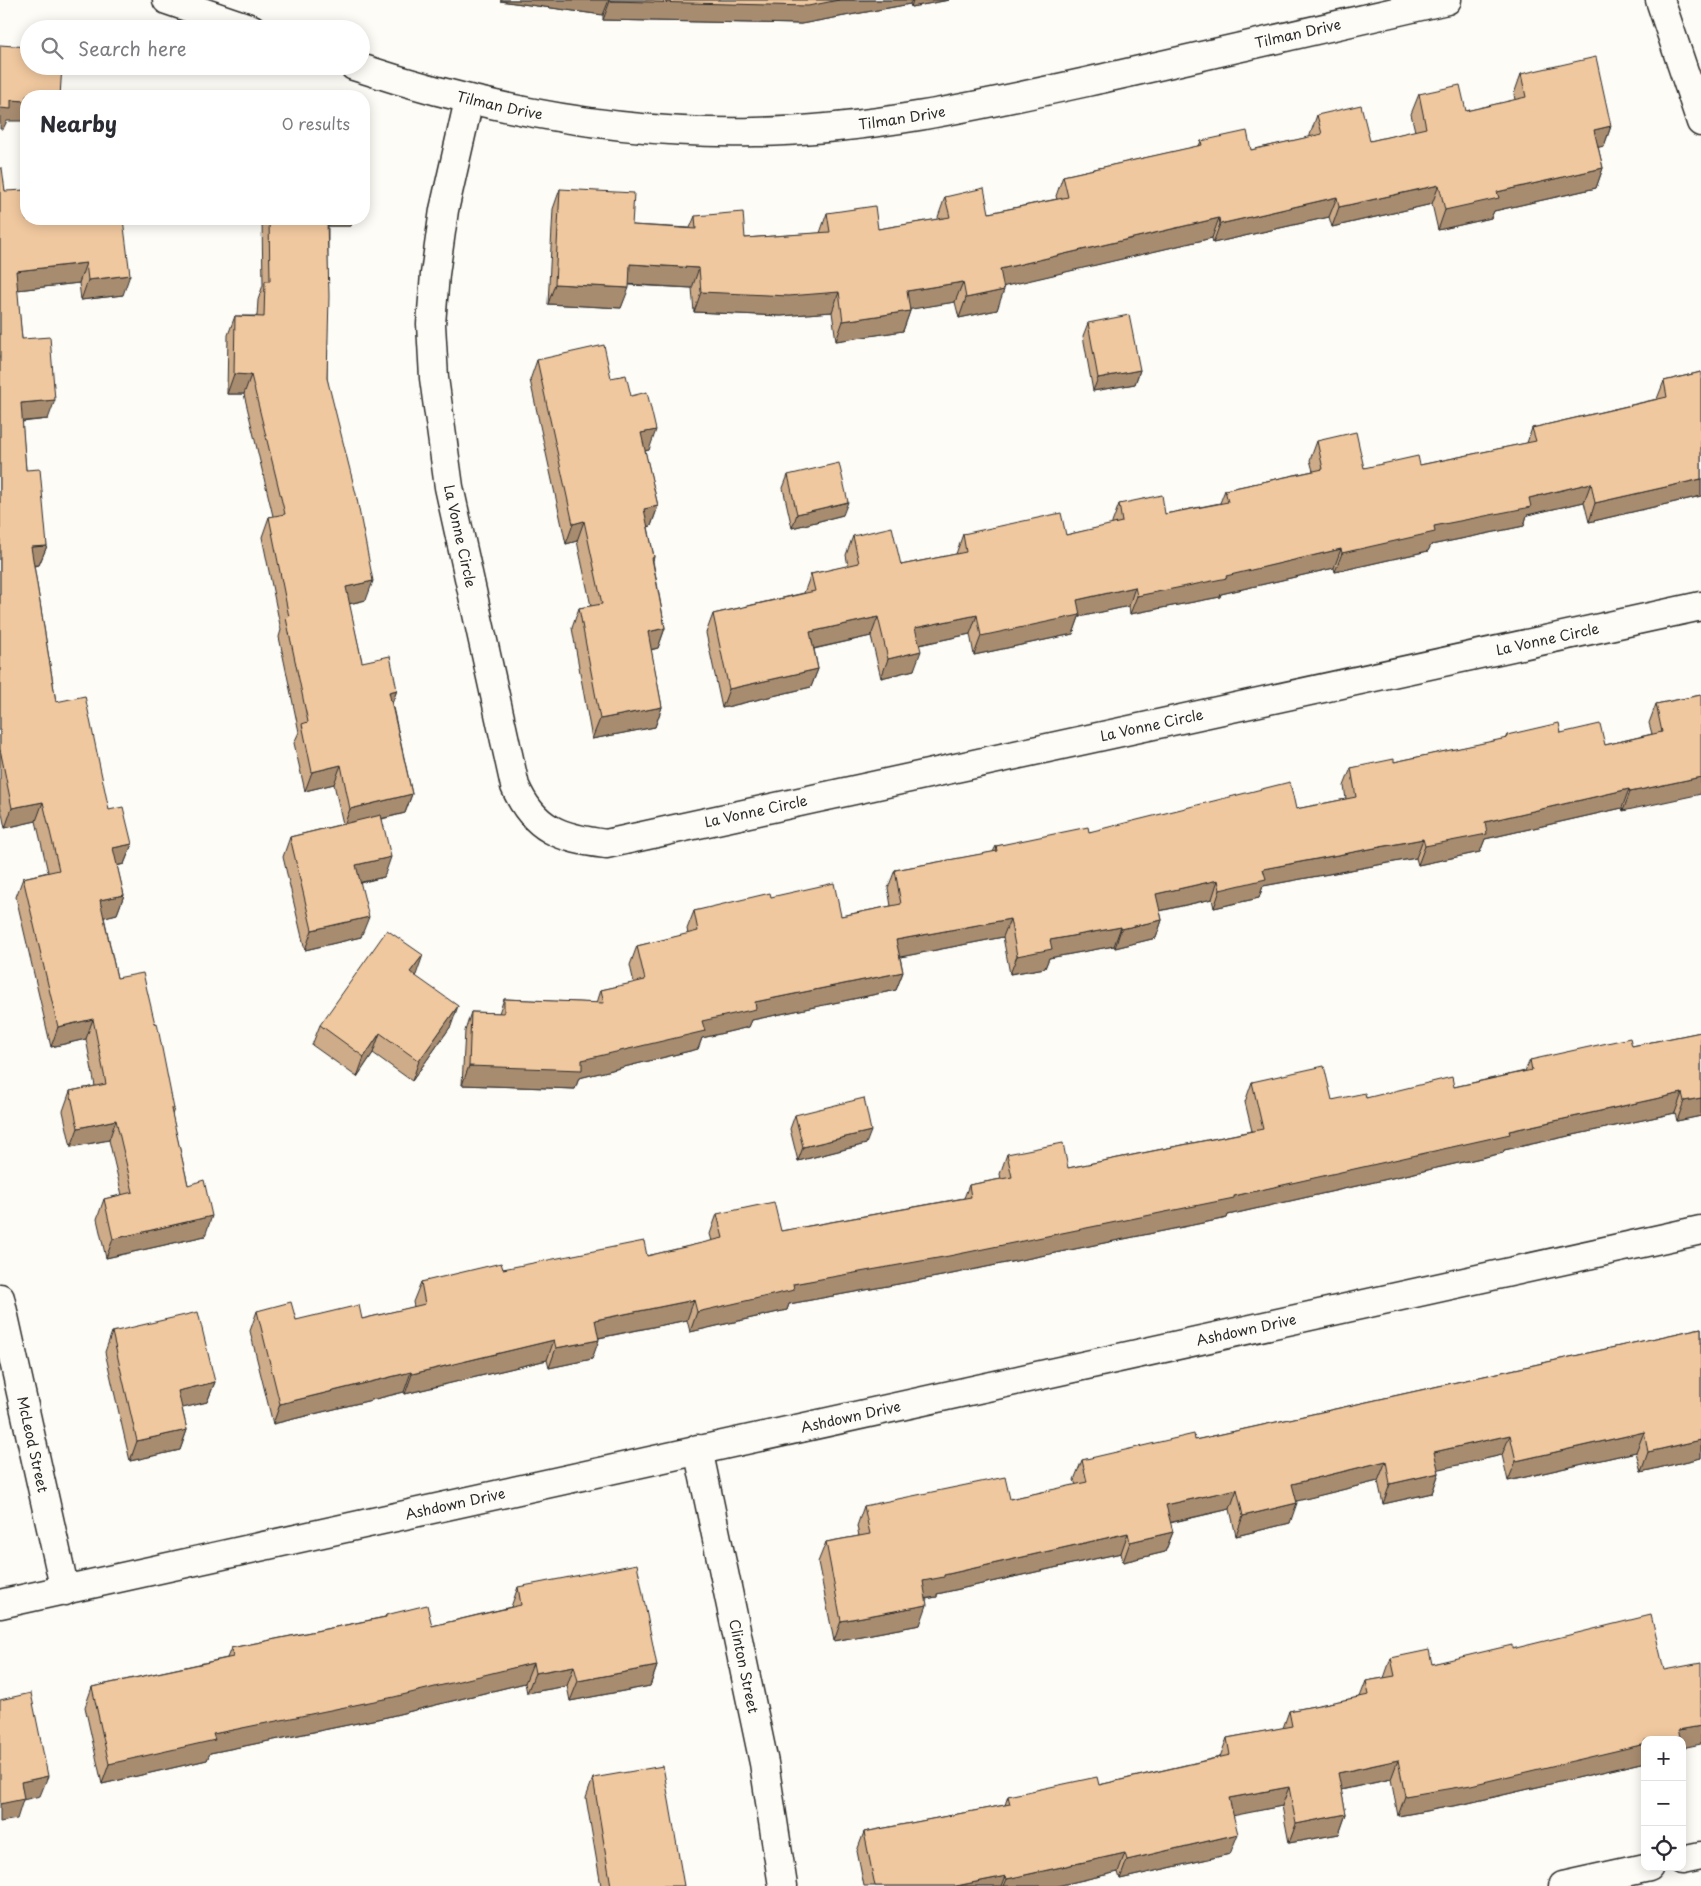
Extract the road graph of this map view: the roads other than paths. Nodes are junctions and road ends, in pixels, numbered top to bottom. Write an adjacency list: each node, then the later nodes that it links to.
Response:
1 (167, 0): 4 (street)
2 (1447, 0): 6 (street, Tilman Drive)
3 (1660, 0): 7 (street)
4 (226, 20)
5 (370, 71): 6 (street, Tilman Drive)
6 (469, 100): 8 (street, La Vonne Circle)
7 (1701, 122)
8 (1701, 606)
9 (1701, 1230): 11 (street, Ashdown Drive)
10 (0, 1298): 12 (street, McLeod Street)
11 (698, 1450): 12 (street, Ashdown Drive); 17 (street, Clinton Street)
12 (65, 1590): 13 (street, Ashdown Drive)
13 (0, 1604)
14 (1701, 1856): 15 (street)
15 (1686, 1859)
16 (1641, 1869): 18 (street)
17 (783, 1886)
18 (1563, 1886)

